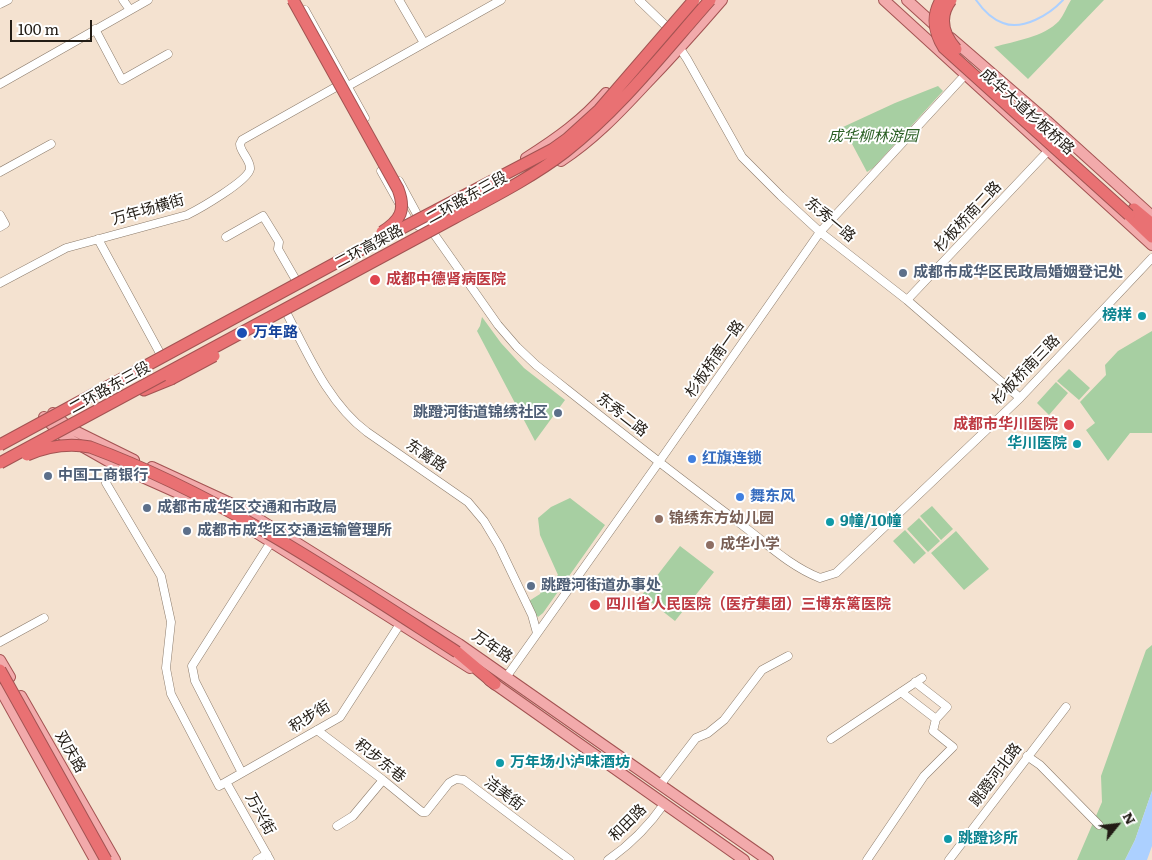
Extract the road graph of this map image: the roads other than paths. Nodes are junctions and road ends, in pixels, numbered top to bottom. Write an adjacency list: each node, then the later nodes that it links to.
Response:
1 (8, 0): 18 (street)
2 (123, 0): 19 (street)
3 (148, 0): 19 (street)
4 (287, 0): 28 (street)
5 (293, 0): 45 (highway, bridge)
6 (299, 0): 27 (street)
7 (399, 0): 22 (street)
8 (501, 0): 22 (street)
9 (639, 0): 20 (street, 东秀一路)
10 (687, 0): 20 (main road, 二环路东三段)
11 (694, 0): 45 (highway, 二环高架路, bridge)
12 (710, 0): 38 (highway, 二环高架路, bridge)
13 (722, 0): 23 (main road, 二环路东三段)
14 (884, 0): 25 (main road, 成华大道杉板桥路)
15 (907, 0): 34 (main road, 成华大道杉板桥路)
16 (941, 0): 32 (highway, bridge)
17 (950, 0): 32 (highway, bridge)
18 (0, 4)
19 (130, 10): 21 (street)
20 (665, 25): 23 (street, 东秀一路); 35 (main road, 二环路东三段)
21 (95, 29): 24 (street); 26 (street)
22 (424, 43): 27 (street)
23 (680, 48): 38 (main road, 二环路东三段); 39 (street, 东秀一路)
24 (168, 54)
25 (965, 75): 30 (main road, 成华大道杉板桥路); 39 (street, 杉板桥南一路)
26 (0, 84)
27 (348, 86): 35 (street)
28 (336, 87): 35 (street); 42 (street, 万年场横街)
29 (51, 144): 31 (street)
30 (1048, 152): 43 (main road, 成华大道杉板桥路); 48 (street, 杉板桥南二路)
31 (0, 172)
32 (1131, 212): 36 (highway); 41 (highway)
33 (0, 215): 37 (street)
34 (1152, 216)
35 (414, 218): 38 (street); 46 (main road, 二环路东三段)
36 (1152, 224)
37 (0, 227)
38 (436, 230): 49 (main road, 二环路东三段); 52 (highway, bridge); 58 (street, 东秀二路); 59 (highway, 二环高架路, bridge)
39 (820, 232): 48 (street, 东秀一路); 58 (street, 杉板桥南一路)
40 (226, 237): 46 (street)
41 (1152, 237)
42 (98, 239): 47 (street, 万年场横街); 50 (street)
43 (1152, 245)
44 (1152, 258): 53 (street, 杉板桥南三路)
45 (343, 259): 51 (highway, 二环高架路, bridge)
46 (297, 282): 50 (main road, 二环路东三段)
47 (0, 283)
48 (908, 300): 53 (street, 东秀一路)
49 (285, 310): 52 (main road, 二环路东三段); 67 (street, 东篱路)
50 (161, 355): 54 (main road, 二环路东三段)
51 (139, 369): 56 (highway, bridge); 57 (highway, 二环高架路, bridge)
52 (128, 396): 55 (main road, 二环路东三段)
53 (1020, 398): 64 (street, 杉板桥南三路)
54 (48, 415): 55 (main road, 万年路); 57 (main road, 二环路东三段)
55 (64, 430): 59 (main road, 二环路东三段); 60 (main road, 万年路); 62 (main road, 万年路)
56 (0, 437)
57 (0, 443)
58 (659, 462): 64 (street, 东秀二路); 67 (street, 杉板桥南一路)
59 (0, 464): 75 (highway, bridge)
60 (113, 464): 61 (main road, 万年路); 86 (street)
61 (271, 542): 63 (main road, 万年路); 84 (street)
62 (309, 549): 63 (main road); 72 (main road, 万年路)
63 (301, 561): 66 (main road, 万年路)
64 (828, 577)
65 (44, 618): 68 (street)
66 (400, 624): 75 (main road, 万年路); 81 (street, 积步街)
67 (538, 633): 72 (street, 杉板桥南一路)
68 (0, 642)
69 (788, 656): 87 (street)
70 (0, 660): 76 (main road, 双庆路)
71 (0, 670): 94 (highway, bridge)
72 (507, 676): 87 (main road, 万年路)
73 (922, 678): 74 (street)
74 (915, 682): 77 (street); 80 (street)
75 (495, 684): 88 (main road, 万年路)
76 (19, 692): 78 (street); 95 (main road, 双庆路)
77 (901, 692): 80 (street); 82 (street)
78 (2, 697): 93 (main road, 双庆路)
79 (1066, 707): 83 (street, 跳蹬河北路)
80 (936, 719): 101 (street)
81 (318, 730): 84 (street, 积步街); 85 (street, 积步东巷)
82 (831, 739)
83 (1027, 756): 90 (street); 102 (street, 跳蹬河北路)
84 (242, 773): 86 (street, 积步街)
85 (384, 780): 89 (street, 积步东巷); 91 (street)
86 (226, 782): 92 (street, 万兴街)
87 (660, 784): 100 (main road, 万年路)
88 (664, 804): 98 (street, 和田路); 99 (main road, 万年路)
89 (426, 812): 97 (street, 洁美街)
90 (1100, 825)
91 (337, 826)
92 (269, 857): 96 (street)
93 (95, 860)
94 (106, 860)
95 (115, 860)
96 (257, 860)
97 (570, 860)
98 (608, 860)
99 (744, 860)
100 (768, 860)
101 (867, 860)
102 (948, 860)

